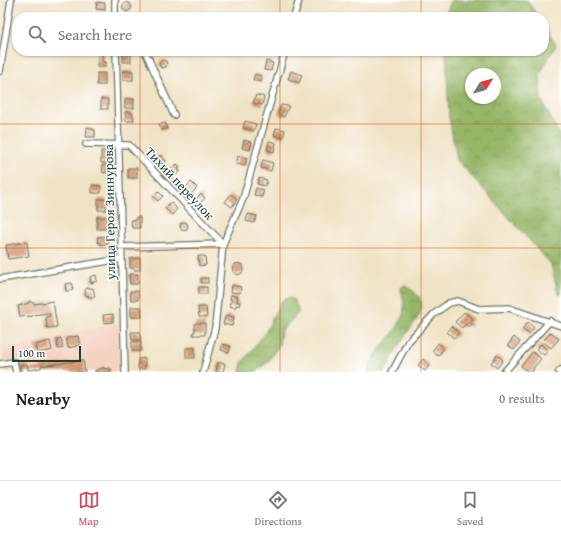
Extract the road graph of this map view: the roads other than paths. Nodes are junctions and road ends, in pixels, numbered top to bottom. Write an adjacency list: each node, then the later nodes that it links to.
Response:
1 (10, 0): 9 (street)
2 (115, 0): 4 (street)
3 (299, 0): 5 (street)
4 (115, 12)
5 (295, 12)
6 (116, 56): 12 (street, улица Героя Зиннурова)
7 (147, 56): 10 (street)
8 (284, 56): 13 (street)
9 (0, 71)
10 (174, 114)
11 (86, 144): 12 (street)
12 (118, 144): 13 (street, Тихий переулок); 14 (street, улица Героя Зиннурова)
13 (223, 244): 14 (street); 22 (street)
14 (121, 247): 15 (street, улица Героя Зиннурова)
15 (121, 259): 16 (street); 21 (street, улица Героя Зиннурова)
16 (0, 279)
17 (550, 321): 18 (street); 23 (street); 24 (street)
18 (561, 326)
19 (0, 364): 20 (street)
20 (16, 372)
21 (124, 372)
22 (203, 372)
23 (392, 372)
24 (504, 372)

